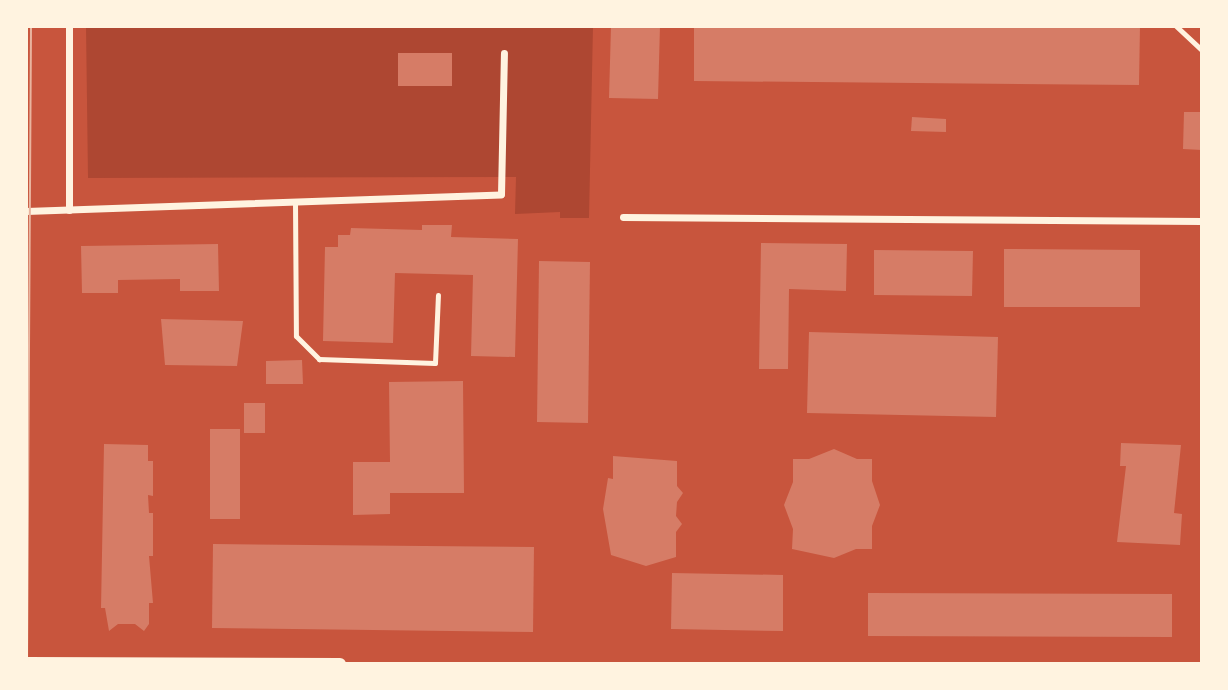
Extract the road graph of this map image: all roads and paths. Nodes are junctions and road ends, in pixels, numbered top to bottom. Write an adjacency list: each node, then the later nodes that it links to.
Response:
1 (69, 26): 6 (street)
2 (1176, 26): 3 (lane)
3 (1202, 50)
4 (504, 53): 5 (street)
5 (295, 202): 6 (street); 10 (lane)
6 (69, 210): 7 (street)
7 (26, 211)
8 (623, 217): 9 (street)
9 (1202, 220)
10 (438, 295)
11 (26, 663): 12 (street)
12 (205, 663): 13 (street)
13 (340, 664)

